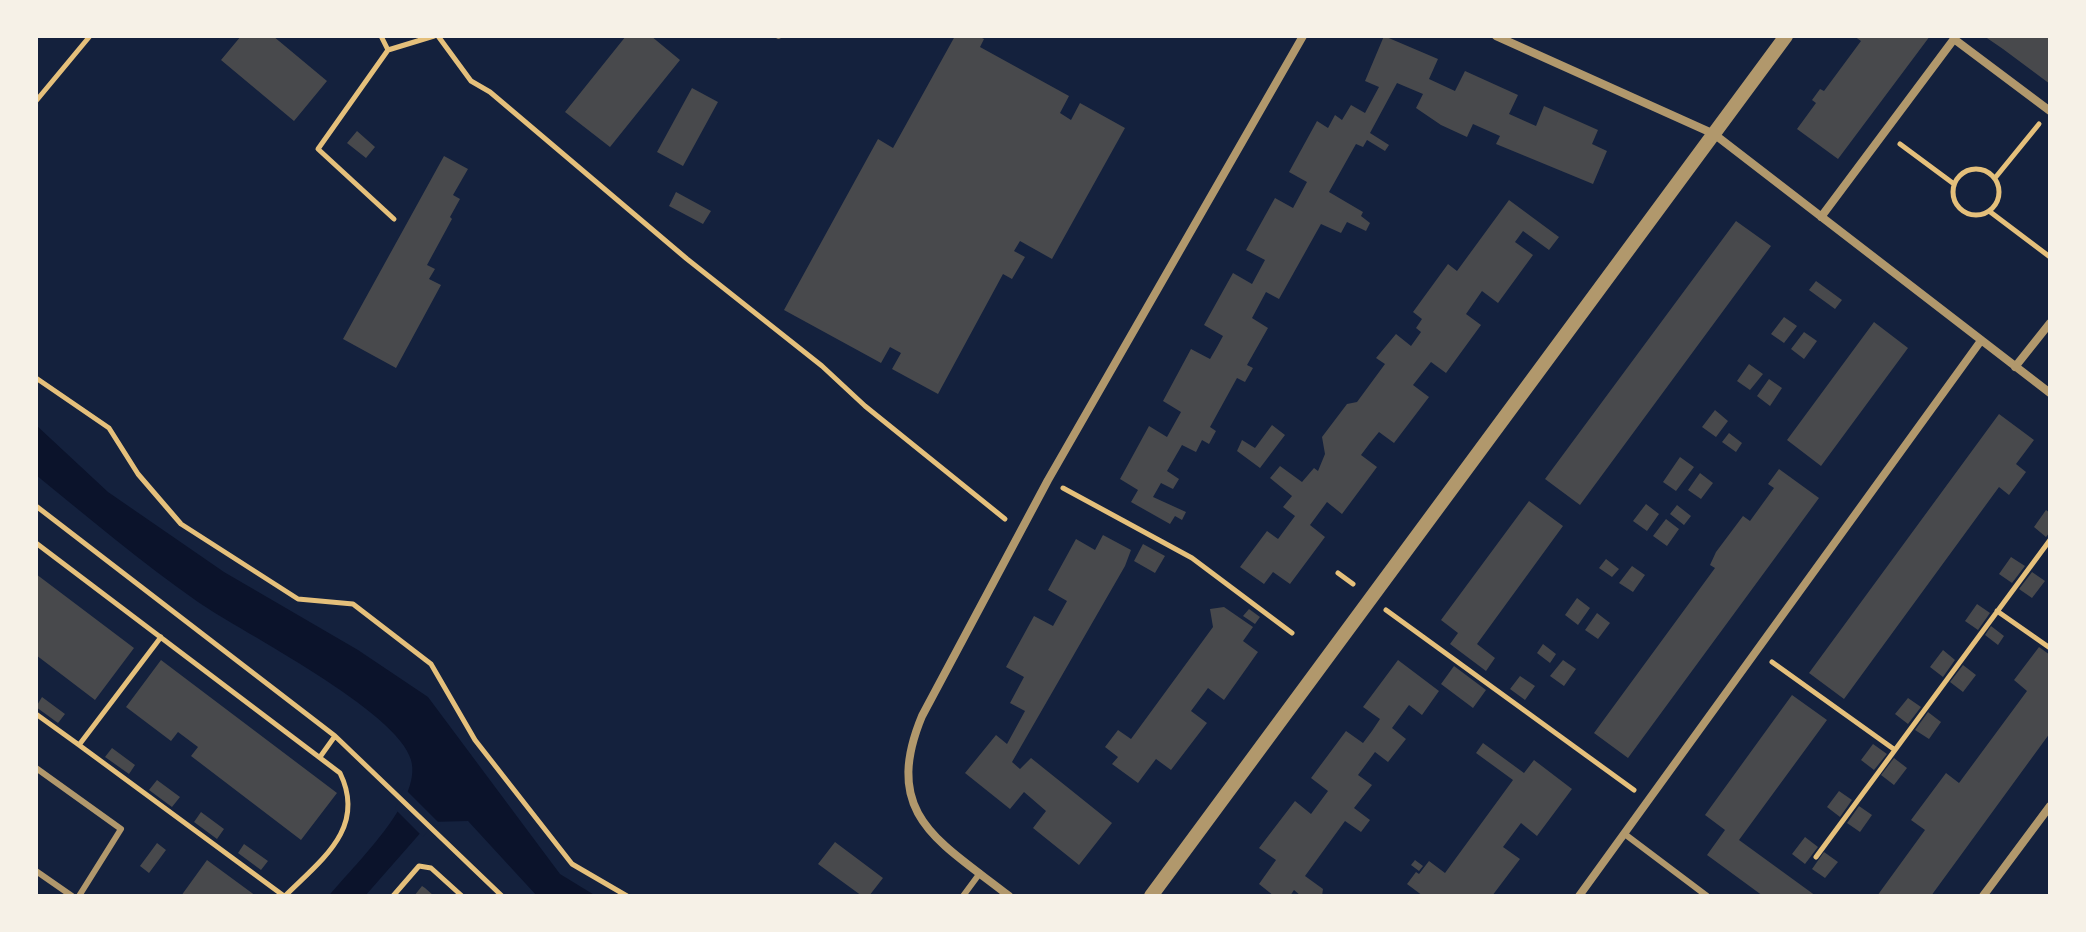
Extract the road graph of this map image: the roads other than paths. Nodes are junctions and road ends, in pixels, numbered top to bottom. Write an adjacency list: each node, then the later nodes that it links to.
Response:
1 (1303, 36): 15 (street)
2 (1496, 36): 5 (street)
3 (1786, 36): 5 (street)
4 (2050, 111): 6 (street)
5 (1714, 134): 6 (street); 20 (street)
6 (1821, 217): 8 (street)
7 (2050, 323): 9 (street)
8 (1980, 342): 9 (street); 13 (street)
9 (2015, 367): 10 (street)
10 (2050, 393)
11 (36, 768): 17 (lane)
12 (2050, 806): 23 (street)
13 (1626, 835): 21 (street); 22 (lane)
14 (36, 871): 16 (lane)
15 (980, 873): 18 (lane); 19 (street)
16 (72, 896)
17 (79, 896)
18 (963, 896)
19 (1009, 896)
20 (1151, 896)
21 (1579, 896)
22 (1707, 896)
23 (1983, 896)

